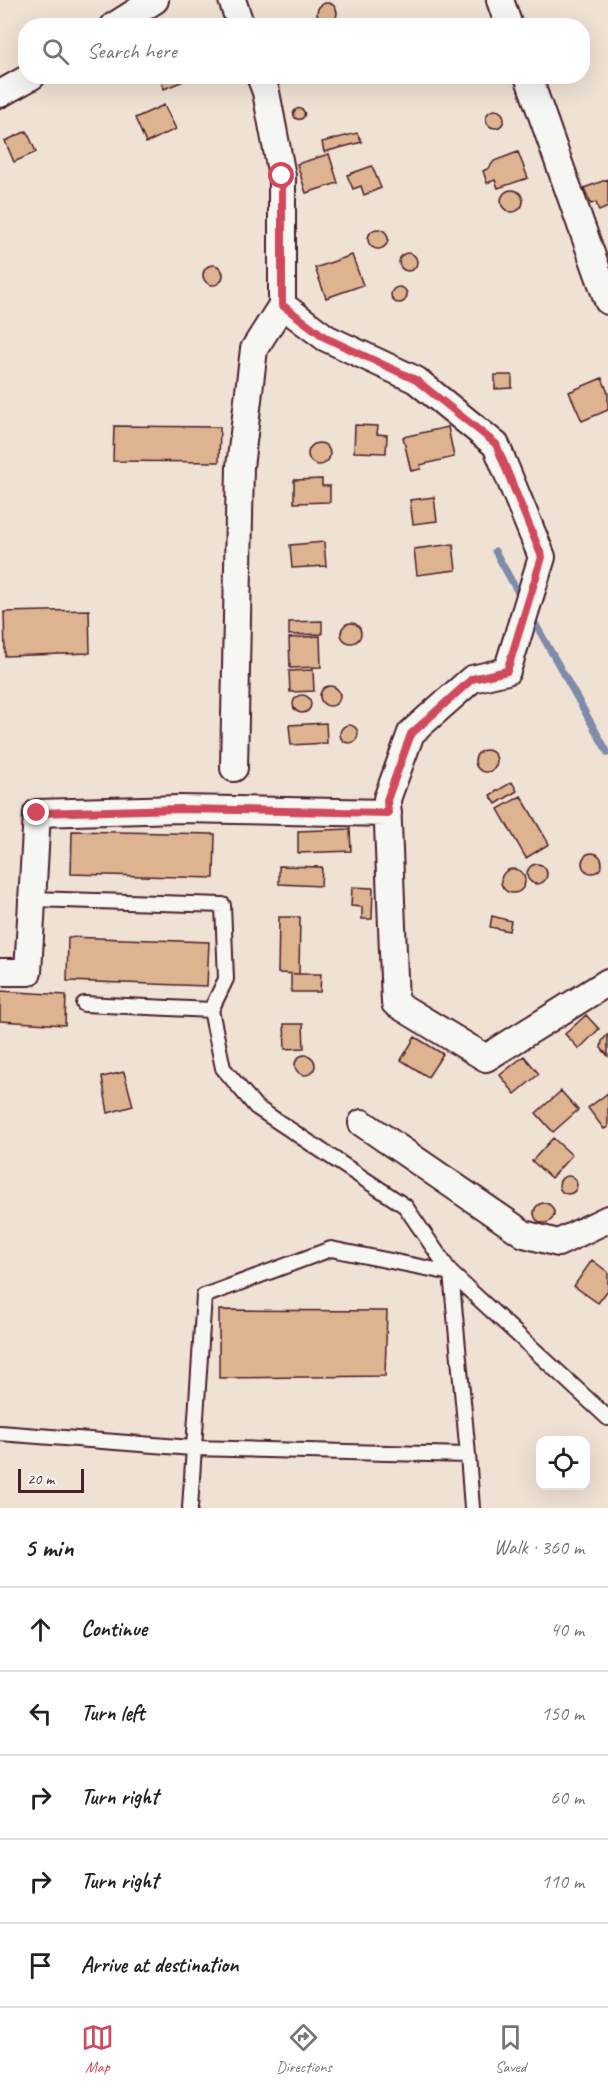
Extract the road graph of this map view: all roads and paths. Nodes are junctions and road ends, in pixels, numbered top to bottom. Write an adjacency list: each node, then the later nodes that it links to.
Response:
1 (155, 0): 4 (street)
2 (232, 0): 5 (street)
3 (500, 0): 6 (street)
4 (127, 18)
5 (238, 18)
6 (506, 18)
7 (18, 84): 10 (street)
8 (263, 84): 12 (street)
9 (531, 84): 11 (street)
10 (0, 94)
11 (608, 301)
12 (282, 305): 13 (street); 14 (street)
13 (234, 768)
14 (388, 813): 15 (street); 17 (street)
15 (32, 899): 16 (street); 19 (lane)
16 (0, 972)
17 (608, 982)
18 (84, 1004): 19 (lane)
19 (211, 1010): 22 (lane)
20 (362, 1123): 21 (street)
21 (608, 1219)
22 (451, 1273): 23 (lane); 25 (lane); 26 (lane)
23 (608, 1418)
24 (0, 1433): 25 (lane)
25 (192, 1448): 26 (lane); 27 (lane)
26 (468, 1455): 28 (lane)
27 (189, 1508)
28 (472, 1508)

